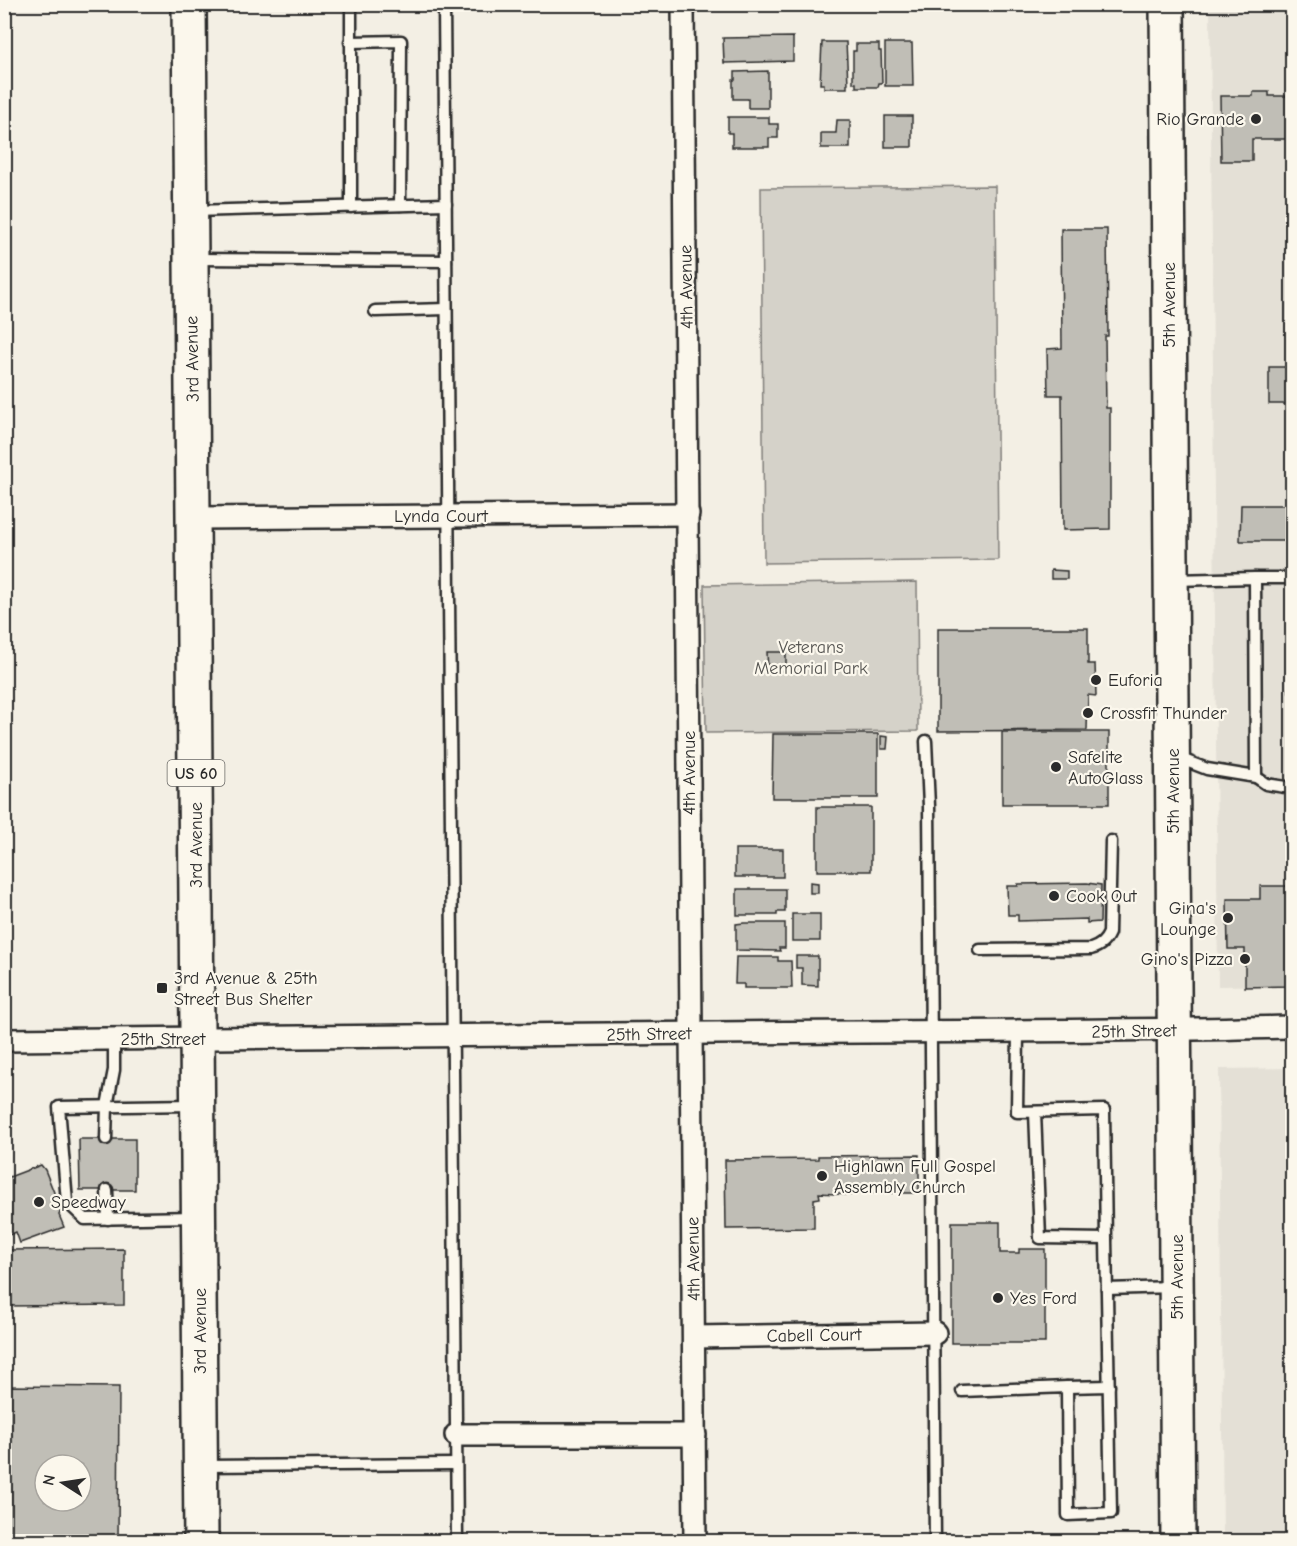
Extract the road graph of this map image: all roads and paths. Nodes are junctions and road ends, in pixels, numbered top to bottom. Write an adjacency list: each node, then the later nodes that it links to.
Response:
1 (189, 4): 10 (main road, 3rd Avenue / US 60)
2 (351, 4): 6 (lane)
3 (444, 4): 7 (lane)
4 (683, 4): 15 (street, 4th Avenue)
5 (1167, 4): 20 (main road, 5th Avenue)
6 (350, 42): 8 (lane); 9 (lane)
7 (446, 204): 8 (lane); 12 (lane)
8 (400, 205): 9 (lane)
9 (351, 207): 10 (lane)
10 (191, 211): 11 (main road, 3rd Avenue / US 60)
11 (191, 259): 12 (lane); 17 (main road, 3rd Avenue / US 60)
12 (446, 261): 13 (lane)
13 (446, 309): 14 (lane); 16 (lane)
14 (375, 311)
15 (688, 514): 16 (street, Lynda Court); 31 (street, 4th Avenue)
16 (449, 516): 17 (street, Lynda Court); 32 (lane)
17 (194, 518): 33 (main road, 3rd Avenue / US 60)
18 (1255, 578): 19 (lane); 20 (lane); 23 (lane)
19 (1293, 578)
20 (1171, 580): 22 (main road, 5th Avenue)
21 (926, 741): 29 (lane)
22 (1173, 756): 23 (lane); 28 (main road, 5th Avenue)
23 (1256, 777): 24 (lane)
24 (1293, 788)
25 (1111, 841): 26 (lane)
26 (980, 950)
27 (1293, 1027): 28 (street, 25th Street)
28 (1175, 1031): 30 (street, 25th Street); 44 (main road, 5th Avenue)
29 (931, 1032): 30 (street, 25th Street); 31 (street, 25th Street); 46 (lane)
30 (1018, 1032): 38 (lane)
31 (690, 1033): 32 (street, 25th Street); 47 (street, 4th Avenue)
32 (453, 1037): 33 (street, 25th Street); 51 (lane)
33 (197, 1039): 35 (street, 25th Street); 36 (main road, 3rd Avenue / US 60)
34 (4, 1040): 35 (street, 25th Street)
35 (114, 1040): 37 (lane)
36 (198, 1105): 37 (lane); 41 (main road, 3rd Avenue / US 60)
37 (107, 1106): 39 (lane); 42 (lane)
38 (1035, 1112): 43 (lane); 43 (lane)
39 (106, 1139)
40 (107, 1190): 42 (lane)
41 (199, 1217): 42 (lane); 54 (main road, 3rd Avenue / US 60)
42 (108, 1219)
43 (1106, 1239): 45 (lane)
44 (1177, 1287): 45 (lane); 59 (main road, 5th Avenue)
45 (1107, 1289): 48 (lane)
46 (934, 1333): 47 (street, Cabell Court); 58 (lane)
47 (694, 1337): 52 (street, 4th Avenue)
48 (1109, 1386): 49 (lane); 49 (lane)
49 (1067, 1387): 50 (lane)
50 (962, 1391)
51 (456, 1435): 52 (street); 53 (lane)
52 (694, 1435): 57 (street, 4th Avenue)
53 (456, 1464): 54 (lane); 56 (lane)
54 (200, 1466): 55 (main road, 3rd Avenue / US 60)
55 (201, 1542)
56 (457, 1542)
57 (695, 1542)
58 (935, 1542)
59 (1179, 1542)

